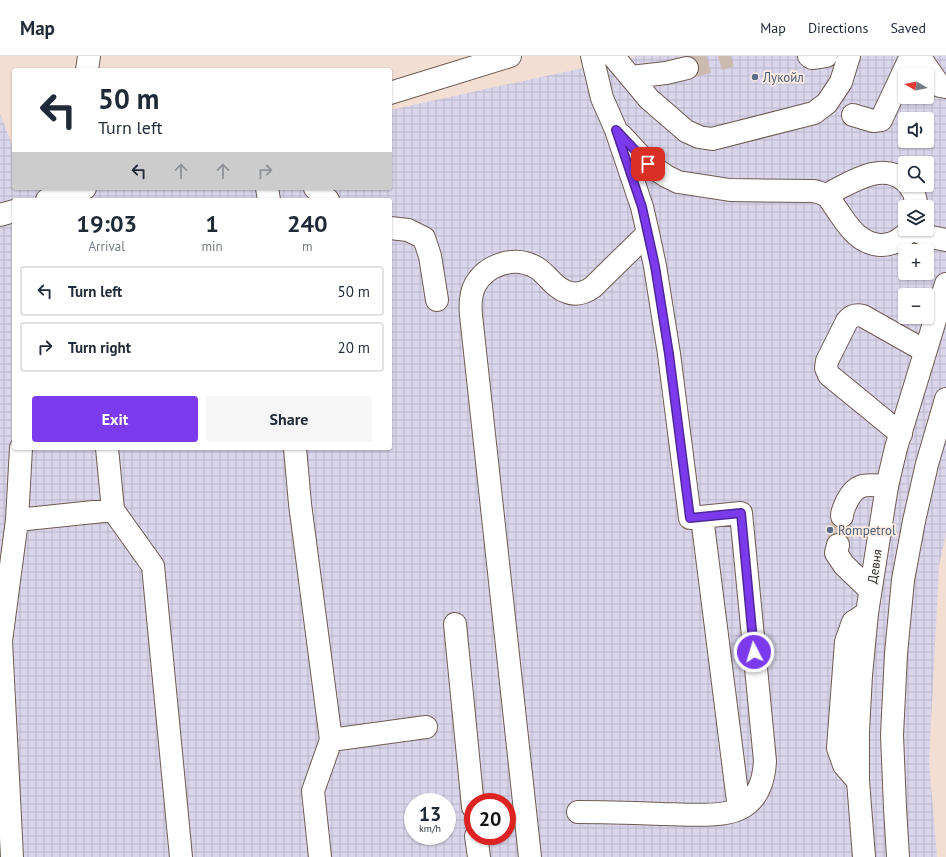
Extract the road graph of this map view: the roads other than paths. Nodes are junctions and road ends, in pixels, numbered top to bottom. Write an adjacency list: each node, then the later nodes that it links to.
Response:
1 (89, 56): 11 (main road)
2 (510, 56): 14 (main road)
3 (592, 56): 16 (main road)
4 (613, 56): 12 (main road)
5 (809, 56): 6 (main road)
6 (826, 56)
7 (849, 56): 12 (main road)
8 (911, 56): 15 (main road)
9 (919, 56): 13 (main road)
10 (683, 62): 12 (main road)
11 (87, 68)
12 (631, 77)
13 (946, 87)
14 (392, 92)
15 (853, 115)
16 (616, 130): 20 (main road); 26 (main road)
17 (898, 177): 20 (main road)
18 (78, 190): 21 (main road)
19 (317, 190): 22 (main road)
20 (826, 195): 27 (main road)
21 (56, 196)
22 (326, 198)
23 (12, 212): 24 (main road)
24 (0, 215)
25 (392, 228): 31 (main road)
26 (648, 232): 41 (main road); 56 (main road)
27 (905, 236)
28 (928, 236): 29 (main road)
29 (946, 240)
30 (946, 284): 32 (main road, Девня)
31 (437, 300)
32 (925, 351): 34 (main road, Девня); 34 (main road)
33 (946, 399): 58 (main road)
34 (901, 434): 38 (main road, Девня)
35 (21, 450): 42 (main road)
36 (107, 450): 39 (main road)
37 (295, 450): 47 (main road)
38 (887, 486): 40 (main road); 44 (main road, Девня)
39 (113, 510): 42 (main road); 53 (main road)
40 (842, 516)
41 (702, 517): 49 (main road); 49 (main road)
42 (17, 520): 52 (main road)
43 (838, 545): 44 (main road)
44 (870, 590): 57 (main road, Девня)
45 (455, 624): 48 (main road)
46 (426, 727): 47 (main road)
47 (331, 740): 54 (main road)
48 (472, 793)
49 (740, 809): 50 (main road)
50 (578, 812)
51 (477, 845): 55 (main road)
52 (12, 857)
53 (181, 857)
54 (320, 857)
55 (479, 857)
56 (530, 857)
57 (864, 857)
58 (898, 857)

